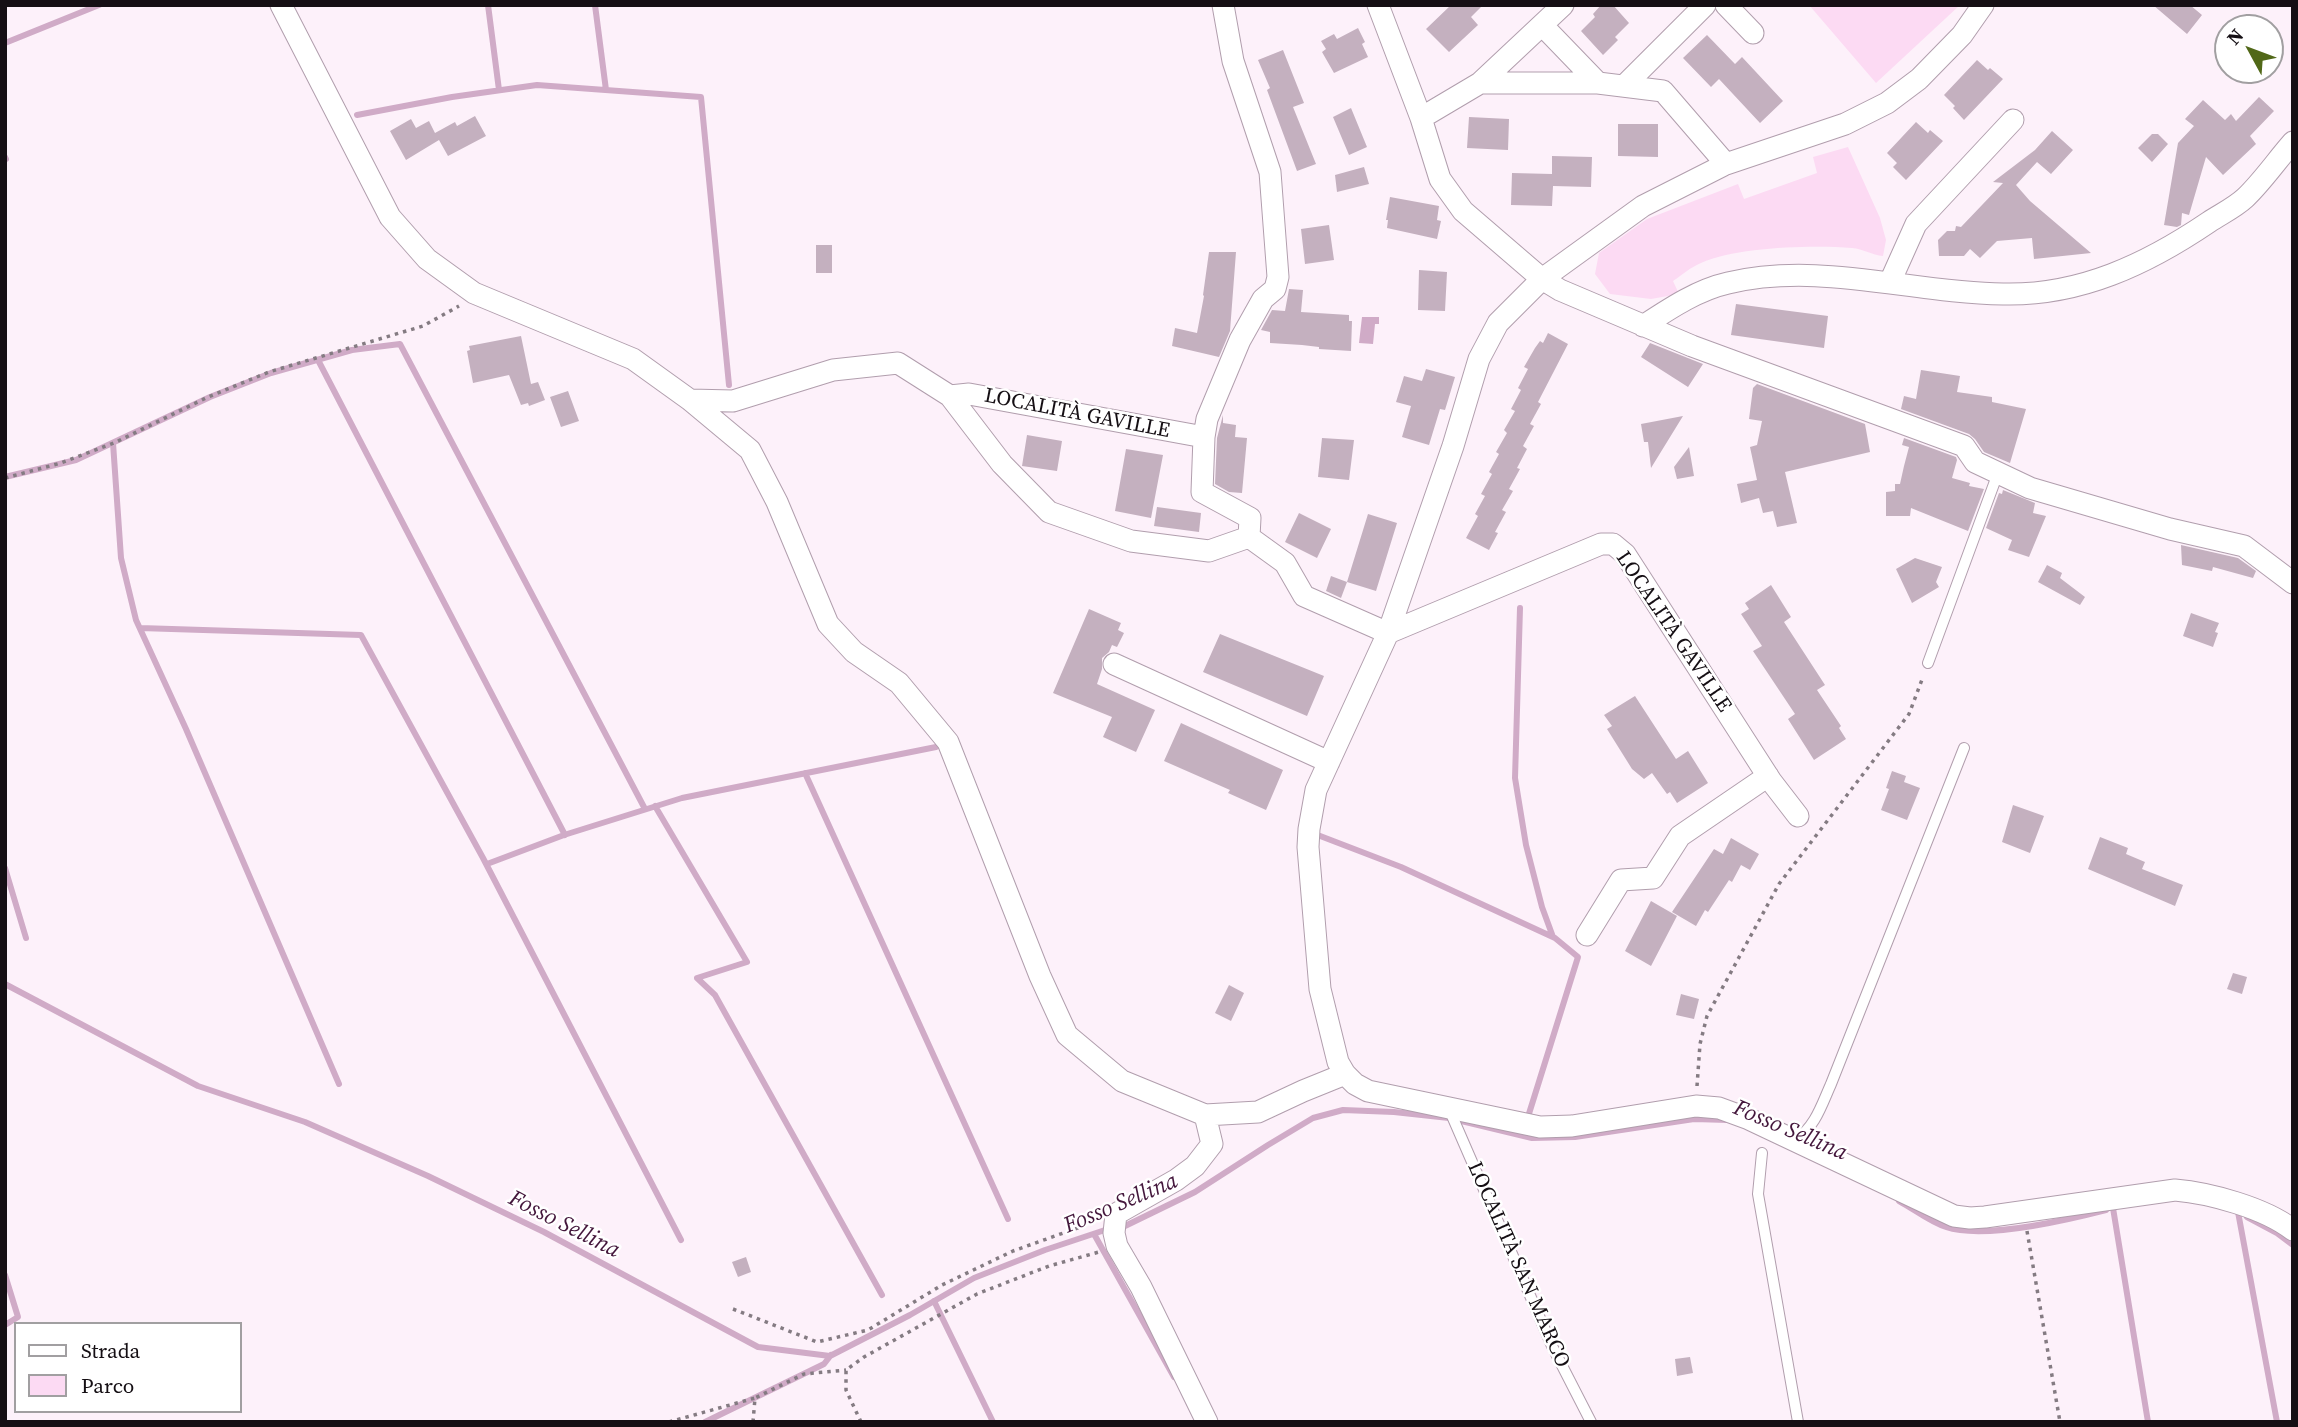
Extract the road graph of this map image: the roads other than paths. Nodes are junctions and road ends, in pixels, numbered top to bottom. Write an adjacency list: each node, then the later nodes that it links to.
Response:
1 (281, 5): 21 (street)
2 (1223, 5): 22 (street)
3 (1378, 5): 13 (street)
4 (1563, 5): 8 (street)
5 (1705, 5): 12 (street)
6 (1726, 5): 9 (street)
7 (1983, 5): 16 (street)
8 (1542, 25): 10 (street); 11 (street)
9 (1753, 33)
10 (1480, 83): 11 (street); 13 (street)
11 (1598, 83): 12 (street)
12 (1624, 86): 16 (street)
13 (1421, 118): 17 (street)
14 (2013, 120): 18 (street)
15 (2293, 142): 18 (street)
16 (1726, 164): 17 (street)
17 (1542, 279): 19 (street); 26 (street)
18 (1889, 282): 19 (street)
19 (1643, 326): 23 (street)
20 (950, 396): 21 (street, LOCALITÀ GAVILLE); 22 (street, LOCALITÀ GAVILLE); 24 (street, LOCALITÀ GAVILLE)
21 (690, 400): 36 (street)
22 (1204, 437): 24 (street)
23 (1998, 473): 25 (street); 27 (lane)
24 (1249, 537): 26 (street)
25 (2293, 583)
26 (1388, 633): 30 (street); 31 (street, LOCALITÀ GAVILLE)
27 (1928, 663)
28 (1114, 664): 30 (street)
29 (1964, 748): 37 (lane)
30 (1329, 762): 34 (street)
31 (1768, 776): 32 (street, LOCALITÀ GAVILLE); 33 (street)
32 (1798, 816)
33 (1587, 935)
34 (1345, 1074): 35 (street); 36 (street)
35 (1449, 1108): 37 (street); 41 (lane, LOCALITÀ SAN MARCO)
36 (1205, 1115): 40 (street)
37 (1795, 1140): 39 (street)
38 (1762, 1153): 42 (lane)
39 (2293, 1230)
40 (1207, 1422)
41 (1591, 1422)
42 (1798, 1422)

